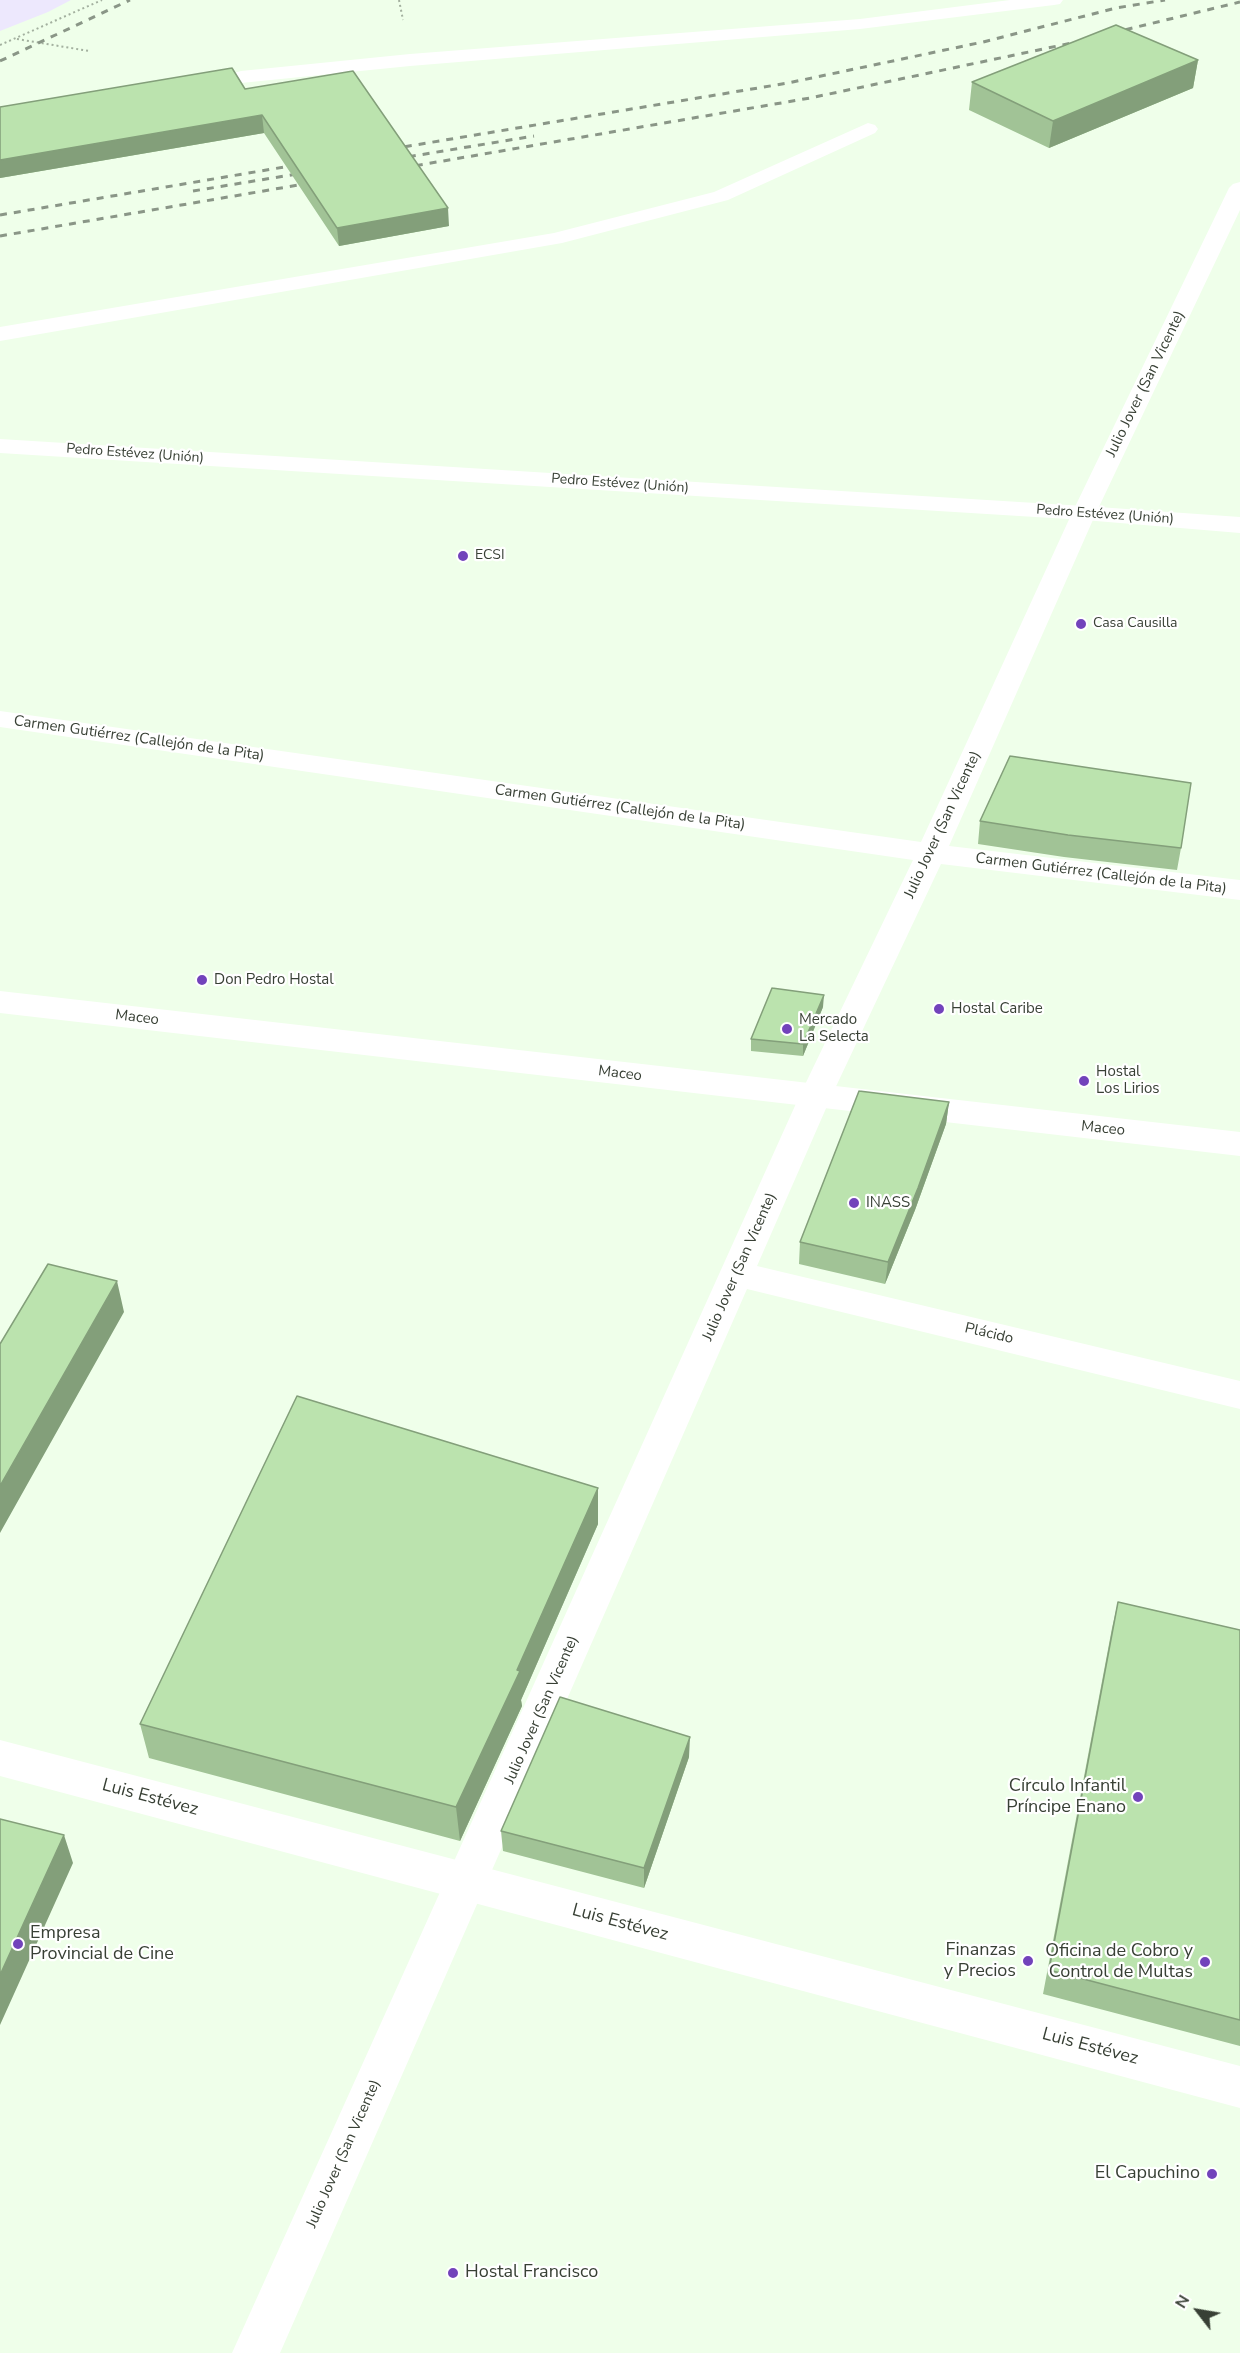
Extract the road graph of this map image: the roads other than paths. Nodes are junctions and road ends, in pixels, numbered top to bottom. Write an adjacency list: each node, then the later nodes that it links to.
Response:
1 (1054, 0): 2 (lane)
2 (241, 77)
3 (868, 129): 5 (lane)
4 (1240, 188): 7 (street, Julio Jover (San Vicente))
5 (0, 334)
6 (0, 446): 7 (street, Pedro Estévez (Unión))
7 (1084, 513): 8 (street, Pedro Estévez (Unión)); 10 (street, Julio Jover (San Vicente))
8 (1240, 525)
9 (0, 719): 10 (street, Carmen Gutiérrez (Callejón de la Pita))
10 (931, 853): 11 (street, Carmen Gutiérrez (Callejón de la Pita)); 13 (street, Julio Jover (San Vicente))
11 (1240, 890)
12 (0, 1002): 13 (street, Maceo)
13 (815, 1097): 14 (street, Maceo); 15 (street, Julio Jover (San Vicente))
14 (1240, 1144)
15 (737, 1274): 16 (street, Plácido); 18 (street, Julio Jover (San Vicente))
16 (1240, 1395)
17 (0, 1758): 18 (street, Luis Estévez)
18 (465, 1882): 19 (street, Luis Estévez); 20 (street, Julio Jover (San Vicente))
19 (1240, 2087)
20 (256, 2353)

